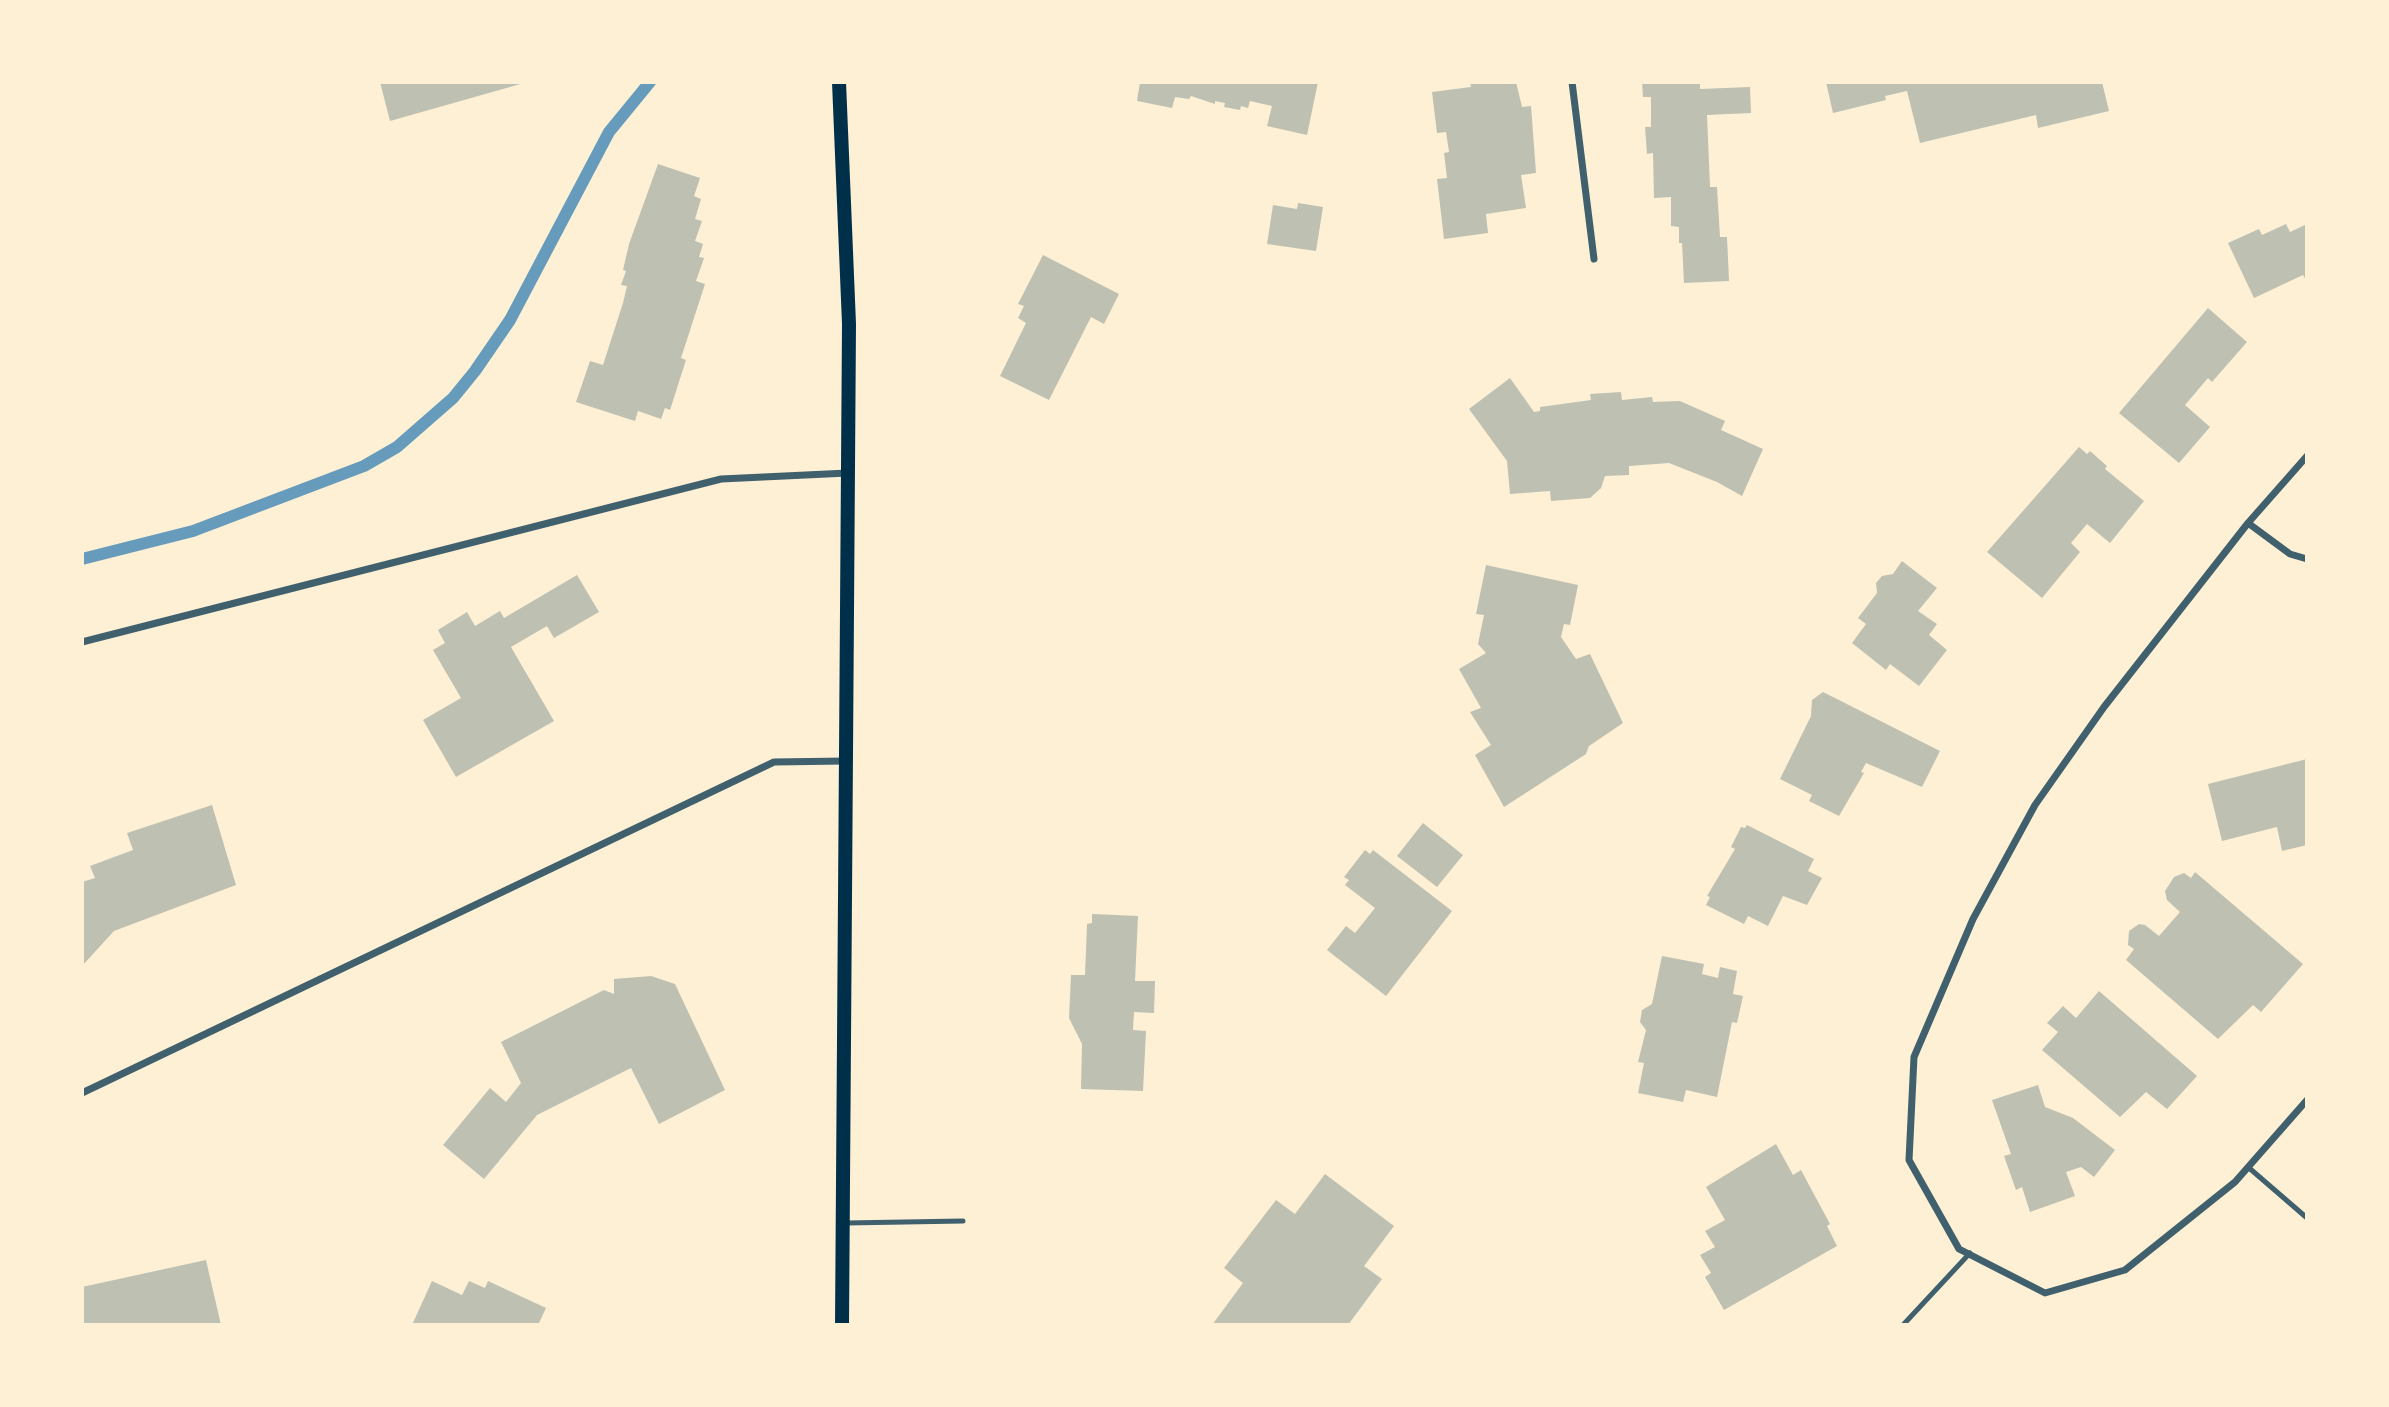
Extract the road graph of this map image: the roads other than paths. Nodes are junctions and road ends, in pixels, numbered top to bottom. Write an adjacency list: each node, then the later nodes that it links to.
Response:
1 (839, 82): 5 (main road)
2 (1572, 82): 3 (street)
3 (1594, 259)
4 (2307, 456): 6 (street)
5 (849, 472): 8 (street); 9 (main road)
6 (2248, 523): 7 (street); 16 (street)
7 (2307, 559)
8 (82, 642)
9 (845, 761): 10 (street); 15 (main road)
10 (82, 1093)
11 (2307, 1100): 12 (street)
12 (2248, 1167): 13 (lane); 16 (street)
13 (2307, 1218)
14 (963, 1221): 15 (lane)
15 (842, 1223): 17 (main road)
16 (1970, 1253): 18 (lane)
17 (842, 1325)
18 (1903, 1325)

